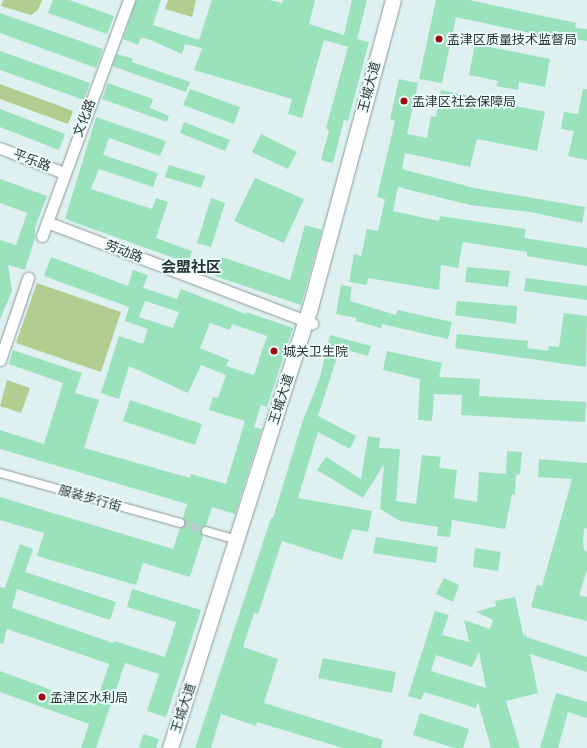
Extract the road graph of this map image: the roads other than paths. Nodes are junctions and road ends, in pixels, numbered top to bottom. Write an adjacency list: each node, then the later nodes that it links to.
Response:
1 (129, 0): 5 (street, 文化路)
2 (393, 0): 9 (main road, 王城大道)
3 (400, 0): 9 (main road, 王城大道)
4 (0, 148): 5 (street, 平乐路)
5 (64, 173): 6 (street, 文化路)
6 (47, 222): 7 (street, 文化路); 9 (street, 劳动路)
7 (42, 236)
8 (28, 278): 10 (street)
9 (309, 323): 14 (main road, 王城大道); 15 (main road, 王城大道)
10 (0, 360)
11 (0, 473): 12 (street, 服装步行街)
12 (180, 523)
13 (206, 531): 14 (street)
14 (244, 541): 16 (main road, 王城大道)
15 (170, 748)
16 (178, 748)

